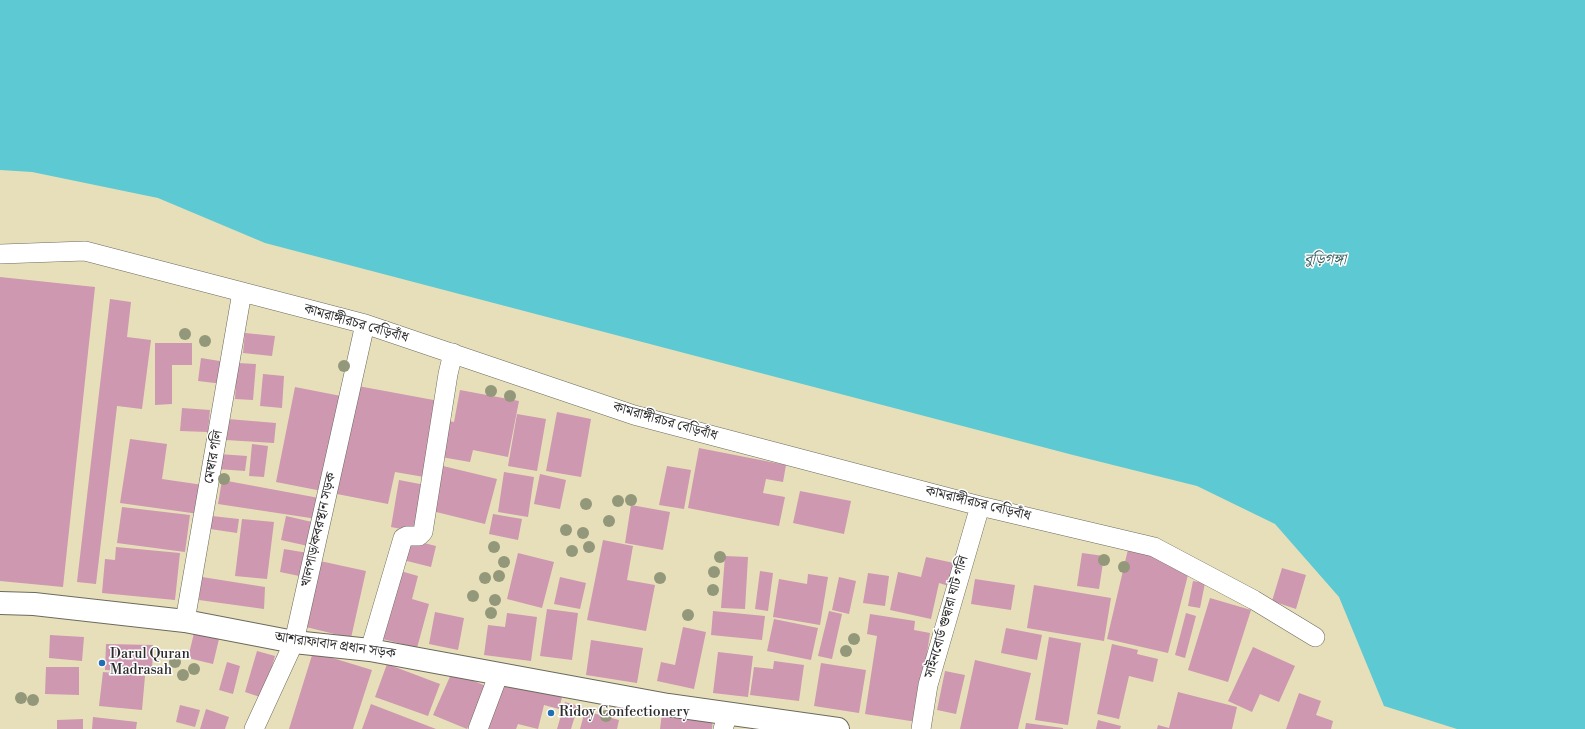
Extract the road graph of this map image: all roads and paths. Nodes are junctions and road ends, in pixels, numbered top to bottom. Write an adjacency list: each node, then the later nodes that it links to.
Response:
1 (0, 254): 2 (street, কামরাঙ্গীরচর বেড়িবাঁধ)
2 (242, 292): 3 (street, কামরাঙ্গীরচর বেড়িবাঁধ); 7 (street, মেম্বার গলি)
3 (365, 324): 4 (street, কামরাঙ্গীরচর বেড়িবাঁধ); 9 (street, খালপাড়/কবরস্থান সড়ক)
4 (453, 353): 5 (street, কামরাঙ্গীরচর বেড়িবাঁধ); 10 (street)
5 (980, 506): 8 (street, কামরাঙ্গীরচর বেড়িবাঁধ); 16 (street, সাইনবোর্ড গুদ্বারা ঘাট গলি)
6 (0, 602): 7 (street, আশরাফাবাদ প্রধান সড়ক)
7 (185, 621): 9 (street, আশরাফাবাদ প্রধান সড়ক)
8 (1315, 637)
9 (294, 642): 10 (street, আশরাফাবাদ প্রধান সড়ক); 13 (street, খালপাড়/কবরস্থান সড়ক)
10 (370, 650): 11 (street, আশরাফাবাদ প্রধান সড়ক)
11 (499, 673): 12 (street, আশরাফাবাদ প্রধান সড়ক); 14 (street)
12 (725, 721): 15 (street, আশরাফাবাদ প্রধান সড়ক)
13 (254, 729)
14 (478, 729)
15 (838, 729)
16 (921, 729)

